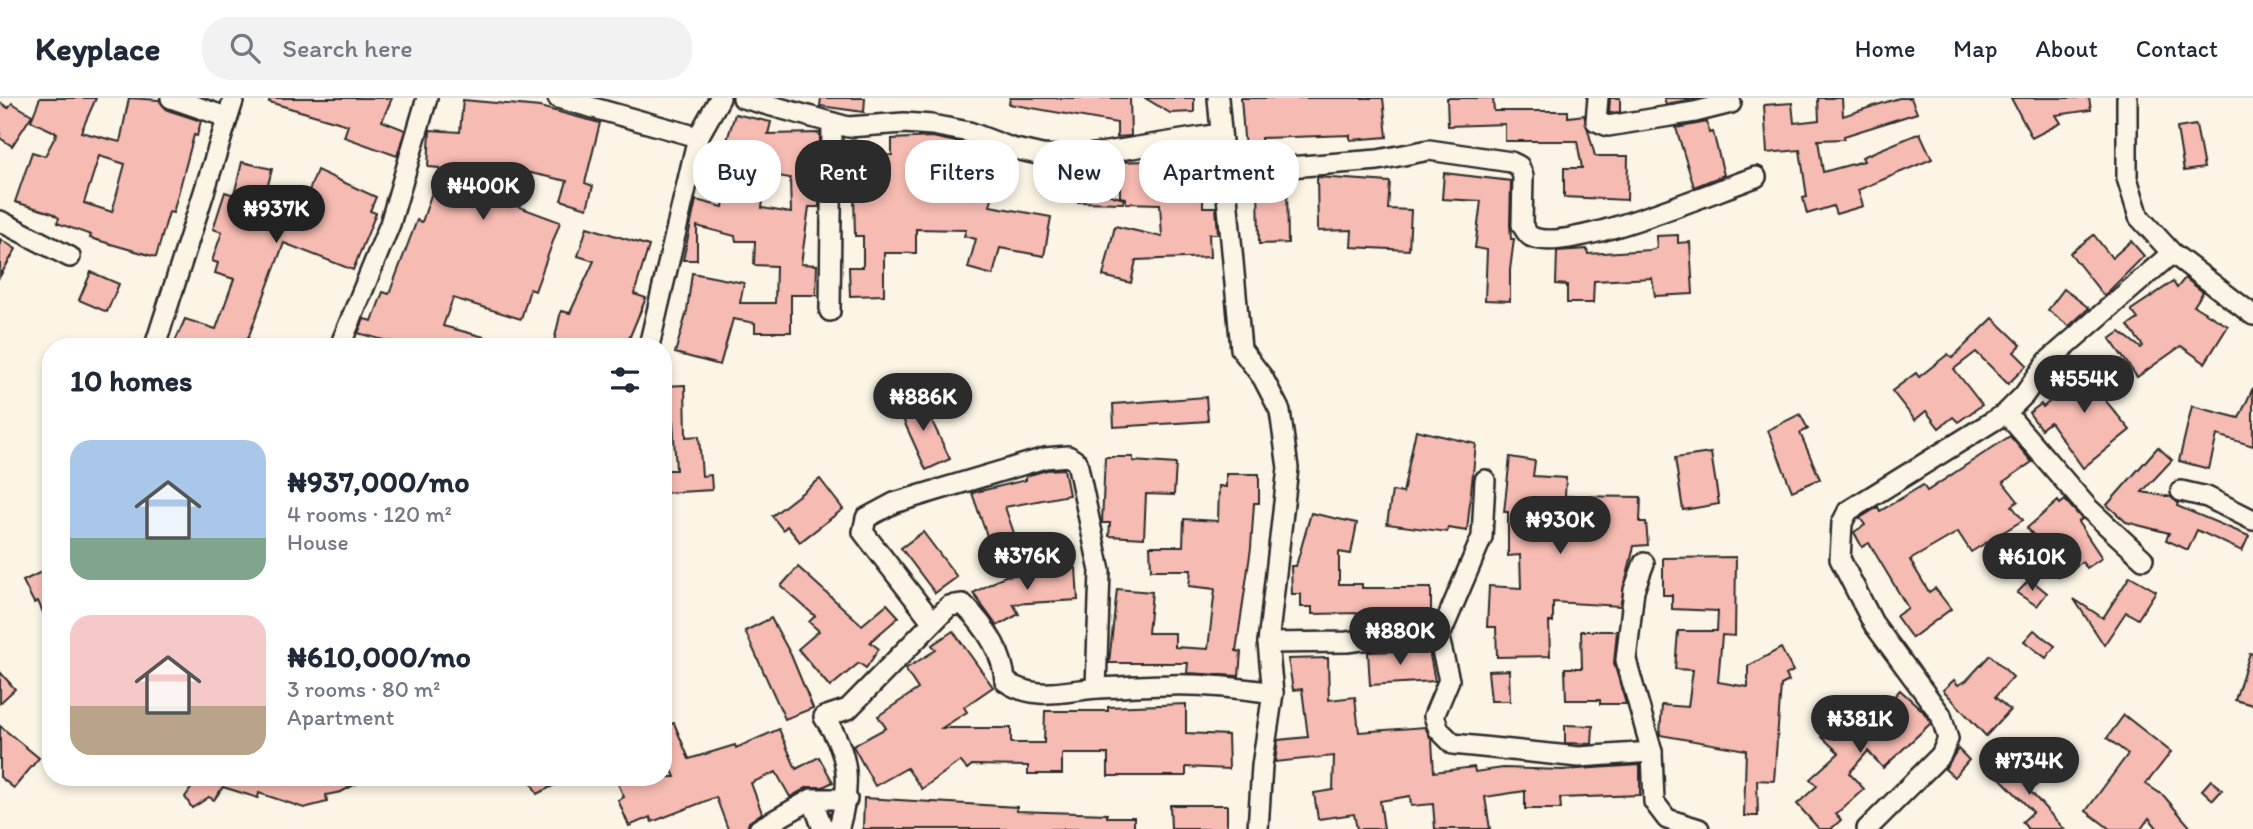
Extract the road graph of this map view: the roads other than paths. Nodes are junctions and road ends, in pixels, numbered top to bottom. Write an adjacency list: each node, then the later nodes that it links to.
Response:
1 (171, 98): 11 (street)
2 (234, 98): 11 (street)
3 (427, 98): 25 (street)
4 (558, 98): 14 (street)
5 (720, 98): 14 (street)
6 (743, 98): 12 (street)
7 (1218, 98): 13 (street)
8 (1598, 98): 10 (street)
9 (2127, 98): 20 (street)
10 (1731, 103)
11 (226, 117): 24 (street)
12 (832, 123): 13 (street); 22 (street)
13 (1220, 134): 15 (street)
14 (698, 136): 26 (street)
15 (1221, 140)
16 (1299, 166): 17 (street)
17 (1756, 177)
18 (1228, 203): 35 (street)
19 (0, 221): 21 (street)
20 (2172, 253): 23 (street); 27 (street)
21 (70, 257)
22 (830, 311)
23 (2253, 314)
24 (157, 338)
25 (343, 338)
26 (651, 338)
27 (2006, 413): 31 (street); 46 (street)
28 (1485, 480): 34 (street)
29 (2182, 491): 30 (street)
30 (2253, 520)
31 (2143, 559)
32 (1644, 563): 38 (street)
33 (932, 621): 36 (street); 36 (street); 40 (street)
34 (1439, 638): 35 (street); 38 (street)
35 (1268, 643): 37 (street)
36 (1096, 688): 37 (street)
37 (1273, 693): 44 (street)
38 (1652, 752): 45 (street)
39 (812, 799): 40 (street); 41 (street); 42 (street)
40 (847, 799): 43 (street)
41 (759, 829)
42 (823, 829)
43 (833, 829)
44 (1258, 829)
45 (1699, 829)
46 (1867, 829)

